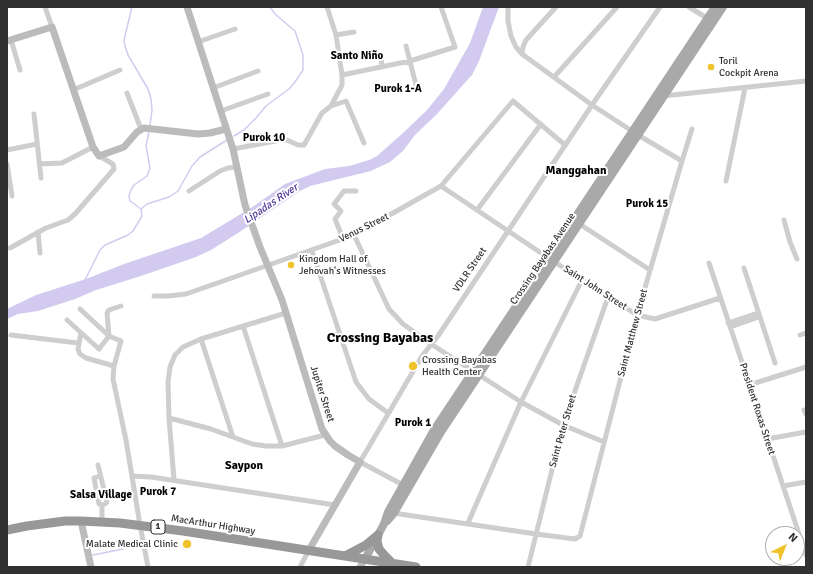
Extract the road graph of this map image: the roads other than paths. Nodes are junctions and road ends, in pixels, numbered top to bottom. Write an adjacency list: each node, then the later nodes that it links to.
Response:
1 (45, 7): 13 (street)
2 (186, 7): 18 (main road, Jupiter Street)
3 (327, 7): 16 (street)
4 (441, 7): 22 (street)
5 (508, 7): 20 (street)
6 (556, 7): 20 (street)
7 (617, 7): 28 (street)
8 (660, 7): 37 (street, VDLR Street)
9 (689, 7): 12 (street)
10 (715, 7): 12 (main road, Crossing Bayabas Avenue)
11 (723, 7): 12 (main road, Crossing Bayabas Avenue)
12 (710, 20): 36 (main road, Crossing Bayabas Avenue)
13 (52, 27): 17 (main road); 33 (main road)
14 (236, 29): 18 (street)
15 (354, 32): 16 (street)
16 (336, 36): 27 (street)
17 (9, 41): 24 (street)
18 (198, 42): 30 (main road, Jupiter Street)
19 (406, 46): 22 (street)
20 (522, 54): 28 (street)
21 (381, 57): 23 (street)
22 (410, 61): 23 (street); 32 (street)
23 (382, 67): 27 (street)
24 (20, 70)
25 (120, 70): 33 (street)
26 (258, 71): 30 (street)
27 (342, 75): 38 (street)
28 (554, 77): 37 (street)
29 (806, 81): 31 (street)
30 (213, 88): 39 (main road, Jupiter Street)
31 (744, 88): 36 (street); 58 (street)
32 (417, 89)
33 (73, 90): 49 (main road)
34 (127, 93): 42 (street)
35 (268, 94): 39 (street)
36 (660, 96): 45 (main road, Crossing Bayabas Avenue)
37 (592, 105): 45 (street); 48 (street, VDLR Street)
38 (331, 106): 46 (street); 50 (street)
39 (221, 112): 43 (main road, Jupiter Street)
40 (34, 114): 47 (street)
41 (541, 124): 48 (street); 59 (street, Venus Street); 63 (street)
42 (147, 129): 43 (main road); 52 (main road)
43 (226, 129): 50 (main road, Jupiter Street)
44 (692, 129): 53 (street, Saint Matthew Street)
45 (635, 133): 53 (street); 65 (main road, Crossing Bayabas Avenue)
46 (364, 143)
47 (37, 144): 51 (street); 55 (street)
48 (565, 145): 66 (street, VDLR Street)
49 (93, 147): 52 (main road); 55 (street)
50 (233, 149): 56 (main road, Jupiter Street)
51 (7, 150)
52 (99, 156): 67 (street)
53 (682, 161): 78 (street, Saint Matthew Street)
54 (7, 164): 62 (street)
55 (39, 164): 57 (street)
56 (237, 167): 61 (street); 76 (main road, Jupiter Street)
57 (41, 178)
58 (726, 181)
59 (441, 186): 63 (street, Saint John Street); 68 (street, Venus Street)
60 (356, 190): 69 (street)
61 (188, 191)
62 (12, 196)
63 (477, 210): 66 (street, Saint John Street)
64 (784, 220): 73 (street)
65 (576, 222): 74 (main road, Crossing Bayabas Avenue); 78 (street)
66 (508, 231): 74 (street, Saint John Street); 98 (street, VDLR Street)
67 (38, 232): 70 (street); 72 (street)
68 (354, 235): 69 (street, Venus Street); 98 (street)
69 (343, 239): 71 (street, Venus Street)
70 (10, 248)
71 (312, 251): 76 (street, Venus Street); 105 (street)
72 (40, 253)
73 (797, 258)
74 (550, 260): 79 (street, Saint John Street); 102 (main road, Crossing Bayabas Avenue)
75 (709, 264): 82 (street, President Roxas Street)
76 (268, 266): 80 (street, Venus Street); 85 (main road, Jupiter Street)
77 (744, 268): 87 (street)
78 (650, 270): 86 (street, Saint Matthew Street)
79 (582, 280): 81 (street, Saint John Street); 104 (street)
80 (154, 296)
81 (608, 297): 86 (street, Saint John Street); 107 (street, Saint Peter Street)
82 (720, 298): 86 (street, Saint John Street); 89 (street, President Roxas Street)
83 (121, 306): 95 (street)
84 (80, 310): 95 (street)
85 (286, 313): 90 (street); 109 (main road, Jupiter Street)
86 (637, 315): 112 (street, Saint Matthew Street)
87 (759, 315): 89 (street); 99 (street)
88 (67, 320): 91 (street)
89 (729, 325): 103 (street, President Roxas Street)
90 (243, 326): 96 (street); 113 (street)
91 (81, 333): 95 (street); 97 (street)
92 (806, 333): 94 (street)
93 (11, 335): 97 (street)
94 (800, 335)
95 (110, 336): 100 (street)
96 (201, 339): 106 (street); 110 (street)
97 (78, 343): 100 (street)
98 (431, 344): 102 (street); 105 (street, VDLR Street)
99 (775, 364)
100 (114, 366): 116 (street)
101 (806, 367): 103 (street)
102 (476, 373): 104 (street); 119 (main road, Crossing Bayabas Avenue)
103 (749, 385): 111 (street, President Roxas Street)
104 (521, 402): 107 (street); 125 (street)
105 (388, 413): 114 (street, VDLR Street)
106 (169, 418): 110 (street); 117 (street)
107 (563, 425): 112 (street); 128 (street, Saint Peter Street)
108 (806, 432): 111 (street)
109 (325, 435): 113 (street); 114 (main road, Jupiter Street)
110 (233, 437): 113 (street)
111 (767, 439): 120 (street, President Roxas Street)
112 (604, 442): 128 (street, Saint Matthew Street)
113 (282, 446)
114 (360, 462): 119 (street, Jupiter Street); 121 (main road, VDLR Street)
115 (98, 465): 124 (street)
116 (132, 476): 117 (street); 126 (street)
117 (174, 480): 121 (street)
118 (806, 482): 120 (street)
119 (406, 486): 122 (main road, Crossing Bayabas Avenue)
120 (783, 486): 133 (street, President Roxas Street)
121 (335, 505): 132 (main road, VDLR Street)
122 (391, 512): 125 (street); 129 (main road, Crossing Bayabas Avenue)
123 (81, 521): 124 (highway, MacArthur Highway / 1); 127 (highway, MacArthur Highway / 1); 130 (main road)
124 (102, 522): 126 (highway, MacArthur Highway / 1)
125 (468, 523): 128 (street)
126 (140, 525): 132 (highway, MacArthur Highway / 1); 138 (street)
127 (7, 530)
128 (536, 534): 141 (street, Saint Peter Street)
129 (378, 535): 134 (highway); 135 (main road, Crossing Bayabas Avenue); 136 (highway)
130 (85, 542): 131 (street); 137 (main road)
131 (121, 543)
132 (308, 550): 134 (highway, MacArthur Highway / 1); 139 (street)
133 (806, 555)
134 (345, 556): 135 (highway, MacArthur Highway / 1)
135 (364, 564): 136 (highway, MacArthur Highway / 1)
136 (393, 564): 140 (highway, MacArthur Highway / 1)
137 (91, 567)
138 (148, 567)
139 (300, 567)
140 (416, 567)
141 (528, 567)

